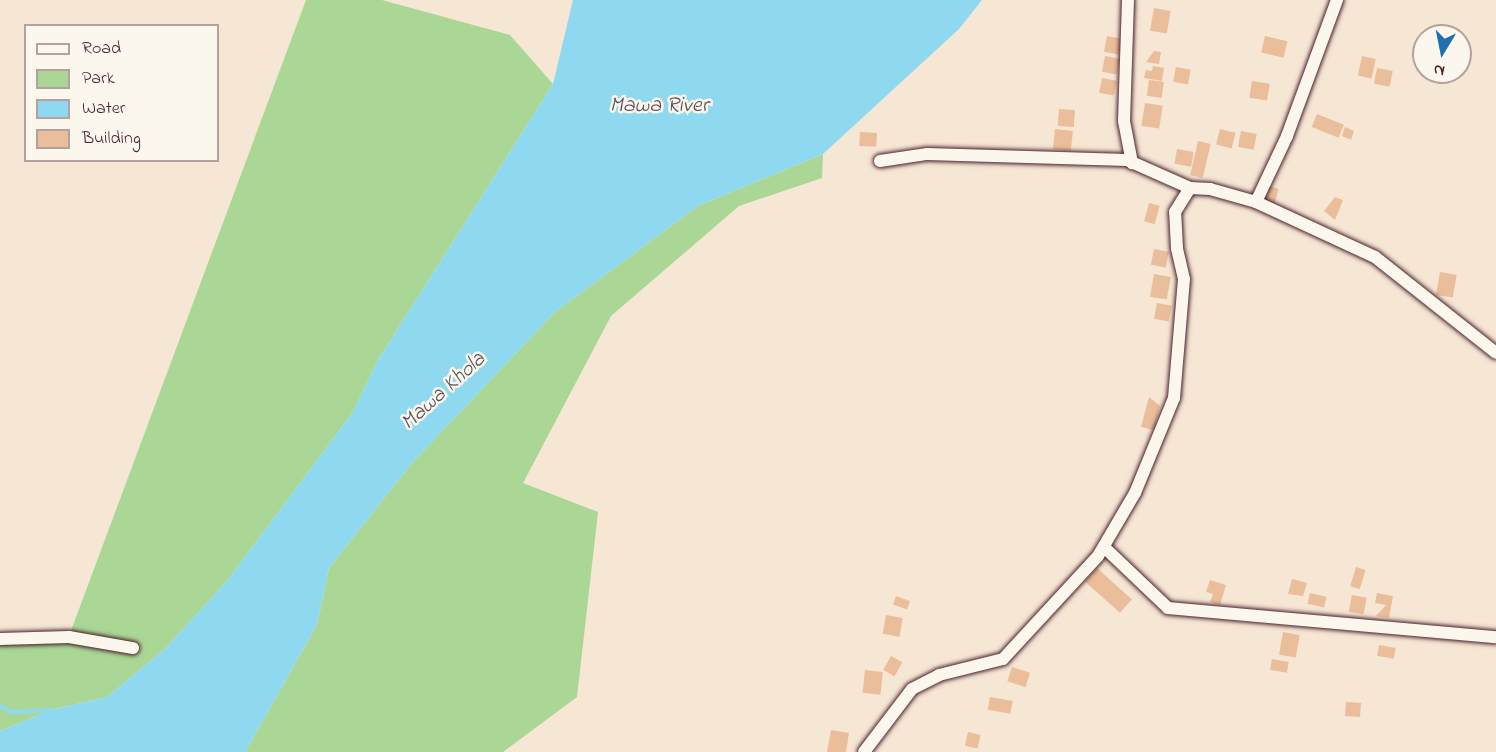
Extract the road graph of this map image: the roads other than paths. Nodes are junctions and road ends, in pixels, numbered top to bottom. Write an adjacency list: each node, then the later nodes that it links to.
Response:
1 (1128, 0): 4 (street)
2 (1337, 0): 6 (street)
3 (880, 161): 4 (street)
4 (1132, 163): 5 (street)
5 (1190, 188): 6 (street); 8 (street)
6 (1256, 202): 7 (street)
7 (1496, 353)
8 (1104, 547): 9 (street); 12 (street)
9 (1496, 637)
10 (0, 639): 11 (street)
11 (133, 648)
12 (864, 752)

